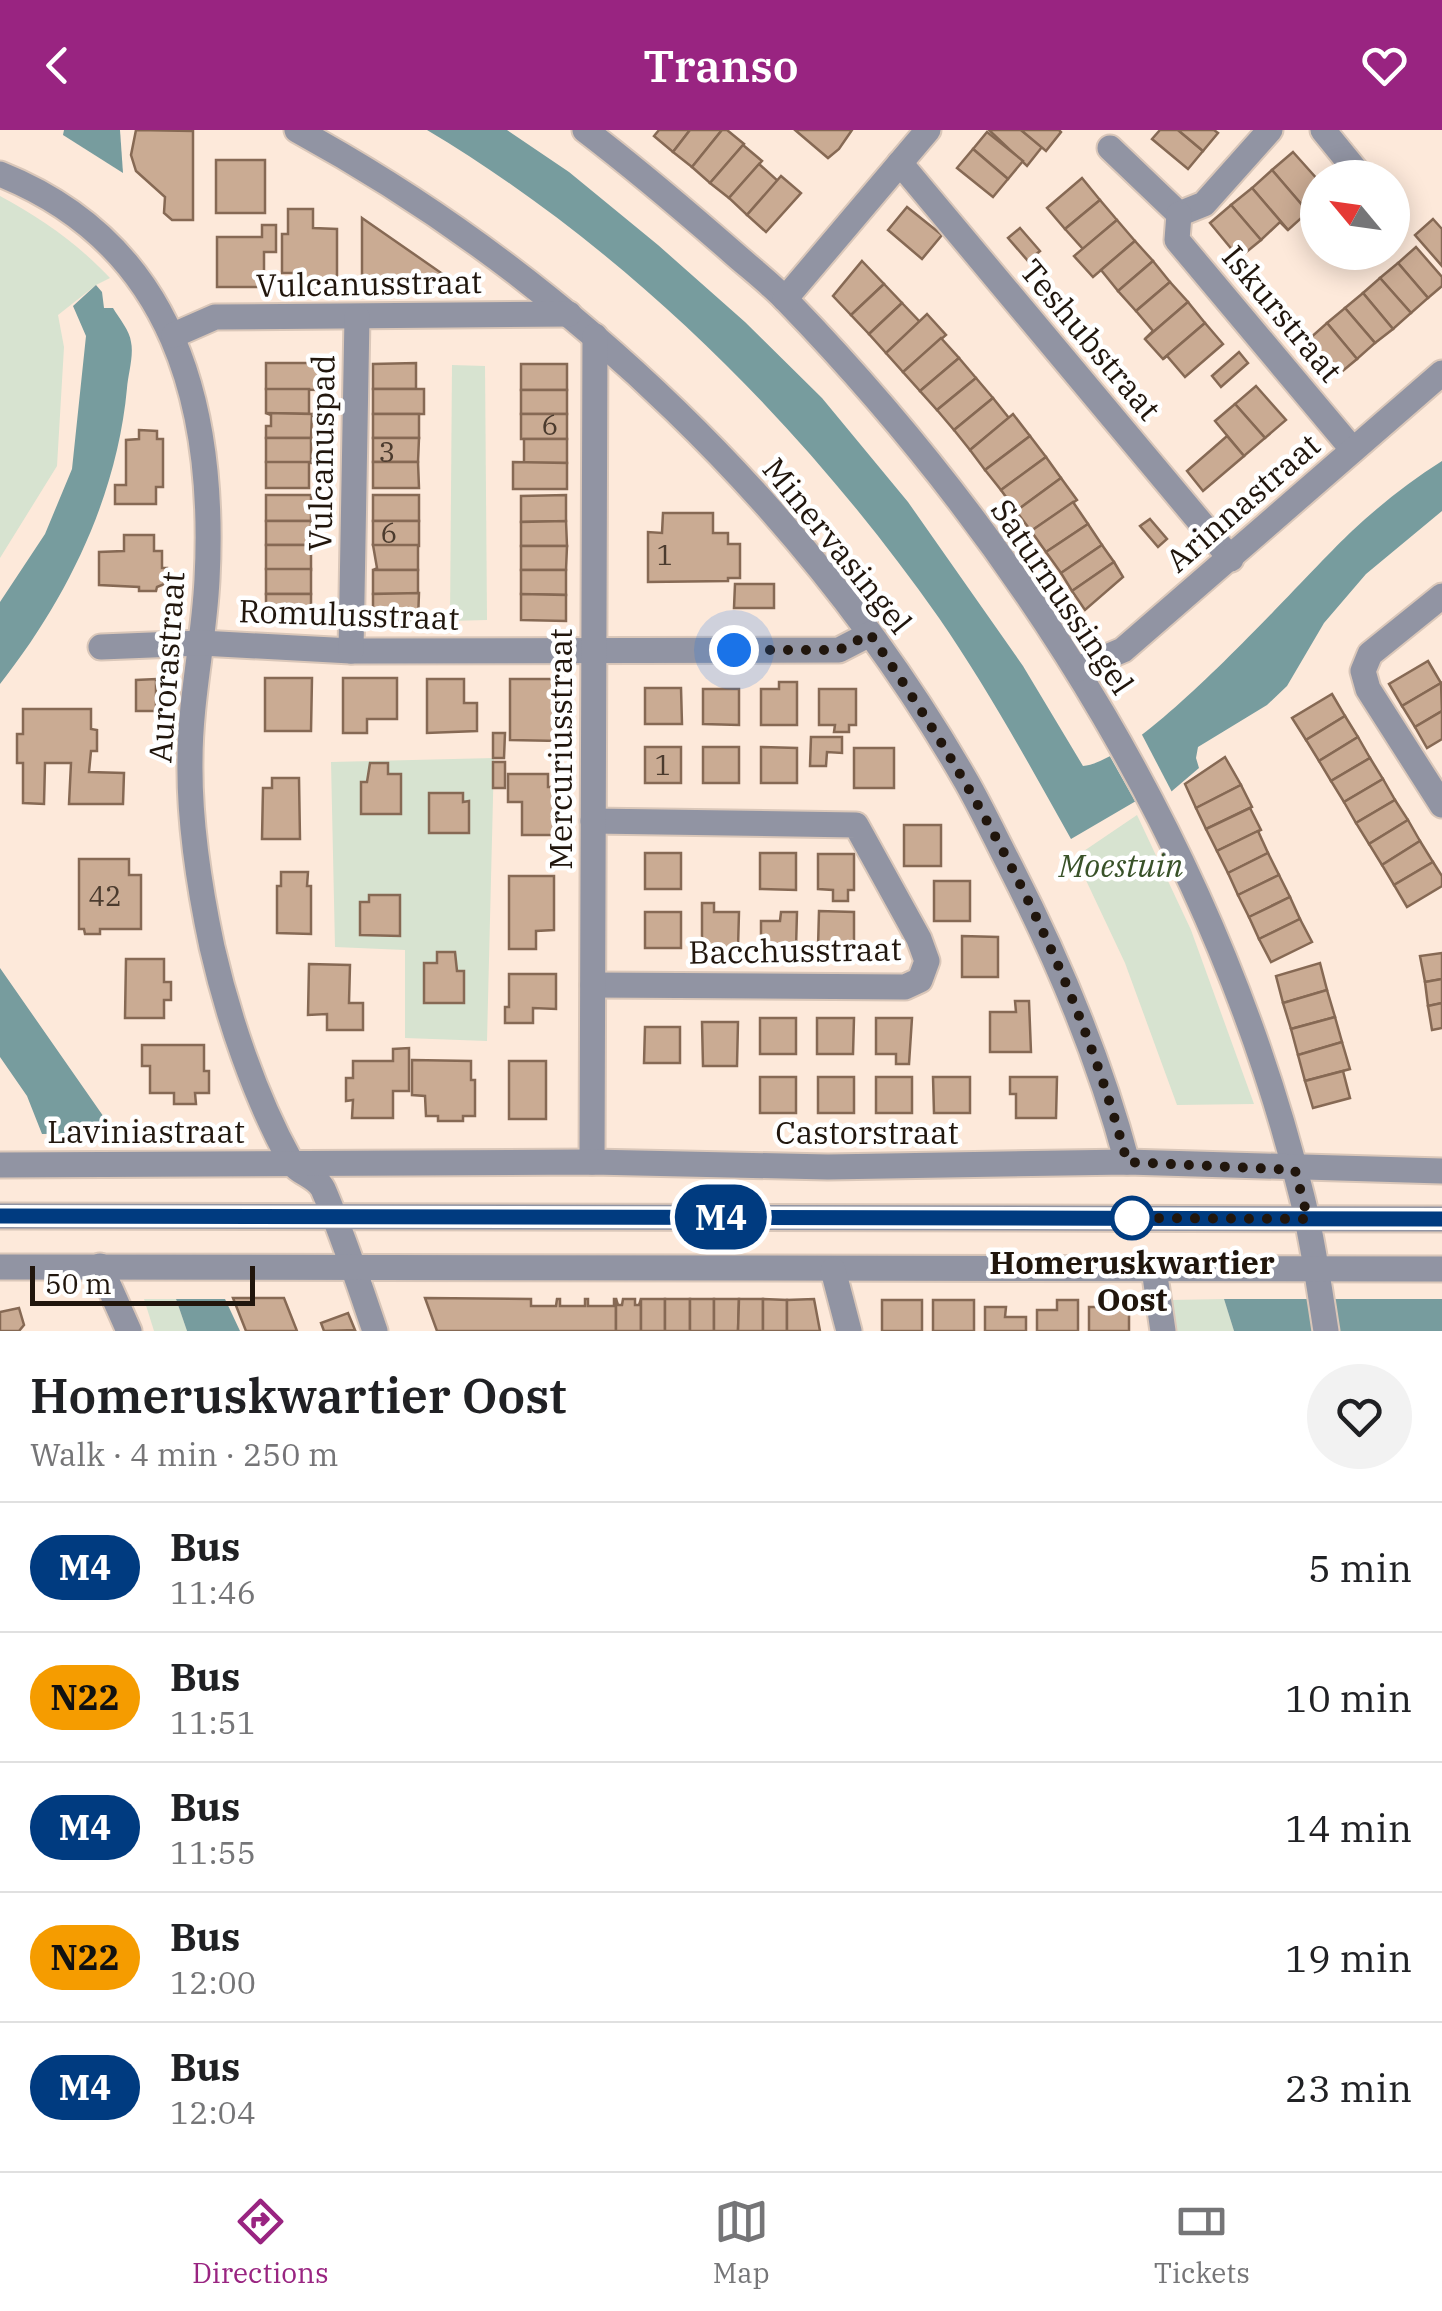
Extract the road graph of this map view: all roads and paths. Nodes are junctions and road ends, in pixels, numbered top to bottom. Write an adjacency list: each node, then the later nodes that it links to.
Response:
1 (297, 130): 12 (street, Minervasingel)
2 (586, 130): 11 (street, Saturnussingel)
3 (928, 130): 8 (street)
4 (1270, 130): 10 (street)
5 (1324, 130): 7 (street)
6 (1110, 148): 10 (street, Iskurstraat)
7 (1348, 160)
8 (900, 163): 11 (street); 18 (street, Teshubstraat)
9 (0, 174): 14 (street, Aurorastraat)
10 (1179, 214): 17 (street, Iskurstraat)
11 (785, 299): 25 (street, Saturnussingel)
12 (569, 314): 13 (street, Vulcanusstraat); 15 (street, Minervasingel)
13 (357, 317): 14 (street, Vulcanusstraat); 23 (street, Vulcanuspad)
14 (174, 336): 21 (street, Aurorastraat)
15 (595, 336): 20 (street, Minervasingel); 24 (street, Mercuriusstraat)
16 (1442, 373): 17 (street, Arinnastraat)
17 (1353, 450): 18 (street, Arinnastraat)
18 (1231, 559): 25 (street, Arinnastraat)
19 (1442, 596): 26 (street)
20 (870, 634): 24 (street, Romulusstraat); 30 (street, Minervasingel)
21 (202, 643): 22 (street, Romulusstraat); 23 (street, Romulusstraat); 31 (street, Aurorastraat)
22 (102, 647)
23 (351, 651): 24 (street, Romulusstraat)
24 (594, 651): 27 (street, Mercuriusstraat)
25 (1078, 669): 33 (street, Saturnussingel)
26 (1442, 805)
27 (593, 821): 28 (street, Mercuriusstraat); 28 (street, Bacchusstraat)
28 (593, 985): 29 (street, Mercuriusstraat)
29 (592, 1162): 30 (street, Castorstraat); 31 (street, Castorstraat)
30 (1127, 1162): 33 (street, Castorstraat)
31 (292, 1164): 32 (street, Laviniastraat); 36 (street, Aurorastraat)
32 (0, 1165)
33 (1295, 1170): 34 (street, Castorstraat); 37 (street, Saturnussingel)
34 (1442, 1171)
35 (0, 1216): 36 (street)
36 (332, 1216): 37 (street); 41 (street, Aurorastraat)
37 (1308, 1219): 38 (street); 45 (street, Saturnussingel)
38 (1442, 1219)
39 (100, 1266): 40 (street); 41 (street); 46 (street)
40 (0, 1267)
41 (351, 1268): 44 (street); 47 (street, Aurorastraat)
42 (1154, 1269): 44 (street); 45 (street); 49 (street)
43 (1442, 1269): 45 (street)
44 (832, 1270): 48 (street)
45 (1319, 1282): 50 (street, Saturnussingel)
46 (129, 1331)
47 (375, 1331)
48 (849, 1331)
49 (1164, 1331)
50 (1326, 1331)

